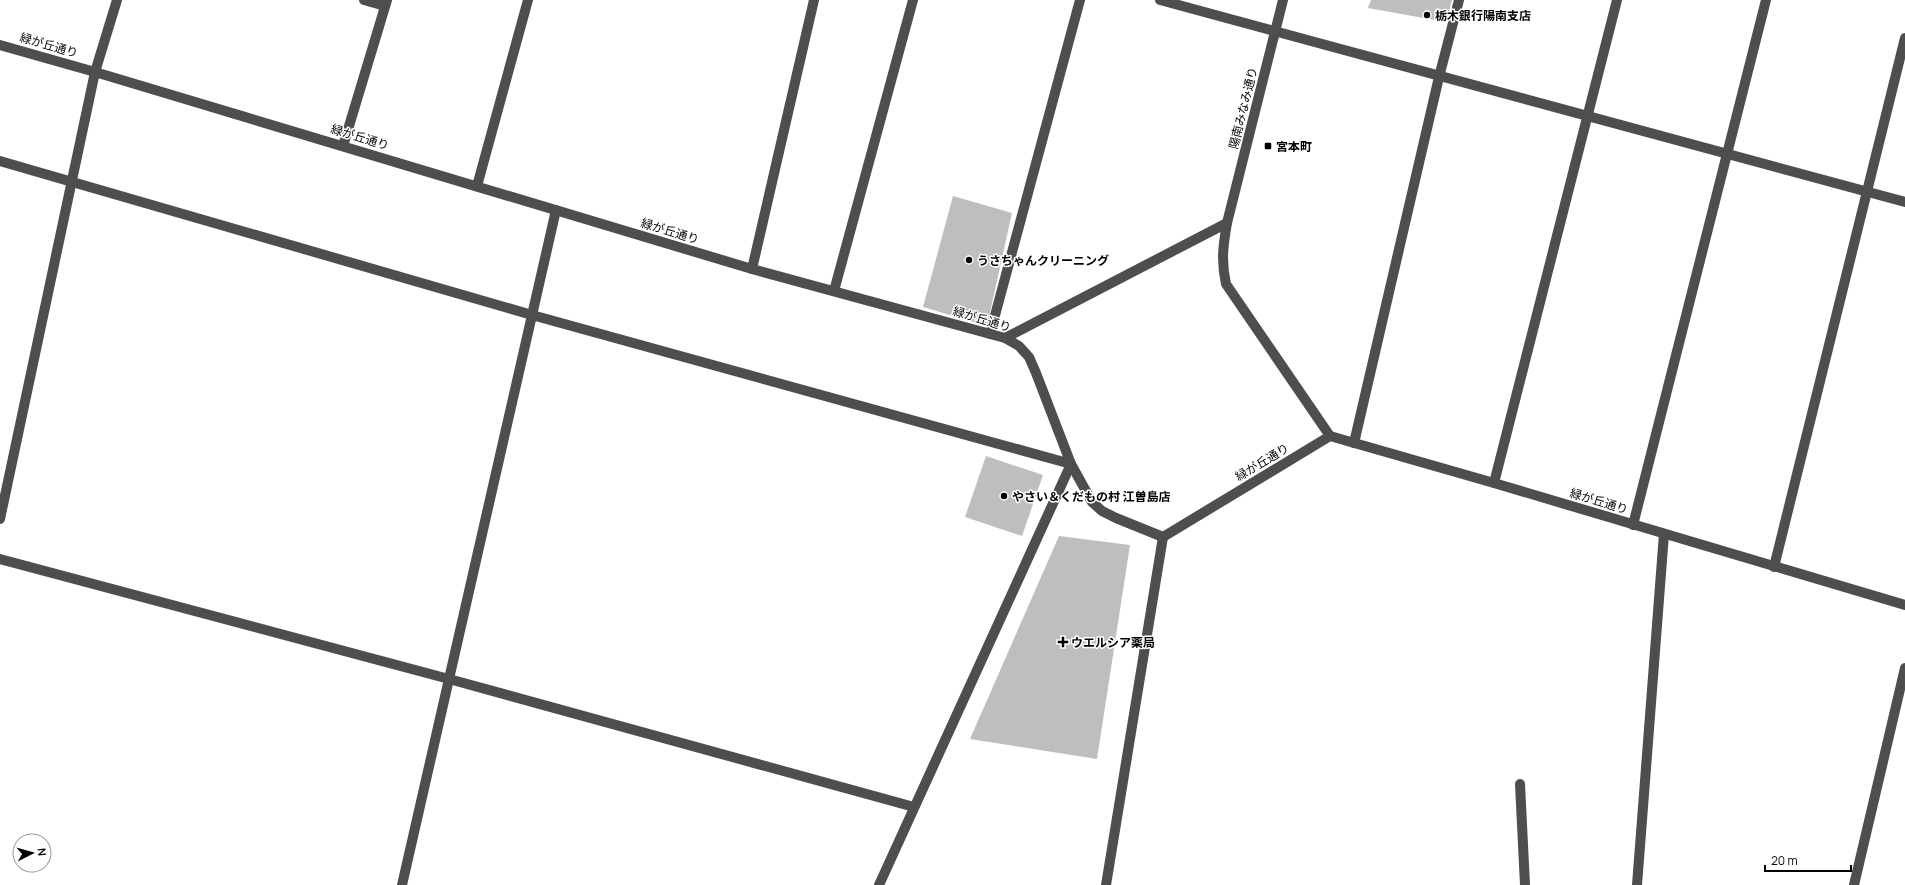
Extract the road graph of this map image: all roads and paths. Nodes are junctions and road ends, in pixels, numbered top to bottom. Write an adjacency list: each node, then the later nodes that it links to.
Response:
1 (117, 0): 16 (street)
2 (364, 0): 12 (street)
3 (528, 0): 23 (street)
4 (814, 0): 28 (street)
5 (913, 0): 29 (street)
6 (1080, 0): 31 (street)
7 (1160, 0): 13 (street)
8 (1283, 0): 13 (street, 陽南みなみ通り)
9 (1459, 0): 17 (street)
10 (1617, 0): 18 (street)
11 (1766, 0): 20 (street)
12 (386, 3): 19 (street)
13 (1275, 33): 17 (street); 27 (street, 陽南みなみ通り)
14 (1905, 38): 24 (street)
15 (0, 45): 16 (street, 緑が丘通り)
16 (95, 72): 19 (street, 緑が丘通り); 22 (street)
17 (1439, 77): 18 (street); 34 (street)
18 (1588, 117): 20 (street); 36 (street)
19 (343, 146): 23 (street, 緑が丘通り)
20 (1727, 155): 24 (street); 38 (street)
21 (0, 162): 22 (street)
22 (70, 182): 30 (street); 37 (street)
23 (477, 186): 26 (street, 緑が丘通り)
24 (1868, 192): 25 (street); 42 (street)
25 (1905, 202)
26 (556, 210): 28 (street, 緑が丘通り); 30 (street)
27 (1227, 223): 32 (street); 33 (street, 陽南みなみ通り)
28 (752, 269): 29 (street, 緑が丘通り)
29 (834, 291): 31 (street, 緑が丘通り)
30 (532, 315): 35 (street); 45 (street)
31 (990, 334): 32 (street, 緑が丘通り)
32 (1005, 338): 35 (street, 緑が丘通り)
33 (1330, 436): 34 (street, 緑が丘通り); 40 (street, 緑が丘通り)
34 (1354, 443): 36 (street, 緑が丘通り)
35 (1071, 464): 40 (street, 緑が丘通り); 47 (street)
36 (1494, 483): 38 (street, 緑が丘通り)
37 (0, 519)
38 (1633, 525): 39 (street, 緑が丘通り)
39 (1664, 534): 42 (street, 緑が丘通り); 52 (street)
40 (1163, 537): 50 (street)
41 (0, 559): 45 (street)
42 (1774, 566): 43 (street, 緑が丘通り)
43 (1905, 605)
44 (1905, 668): 53 (street)
45 (449, 679): 47 (street); 48 (street)
46 (1520, 784): 51 (street)
47 (914, 807): 49 (street)
48 (402, 885)
49 (879, 885)
50 (1106, 885)
51 (1525, 885)
52 (1637, 885)
53 (1854, 885)

